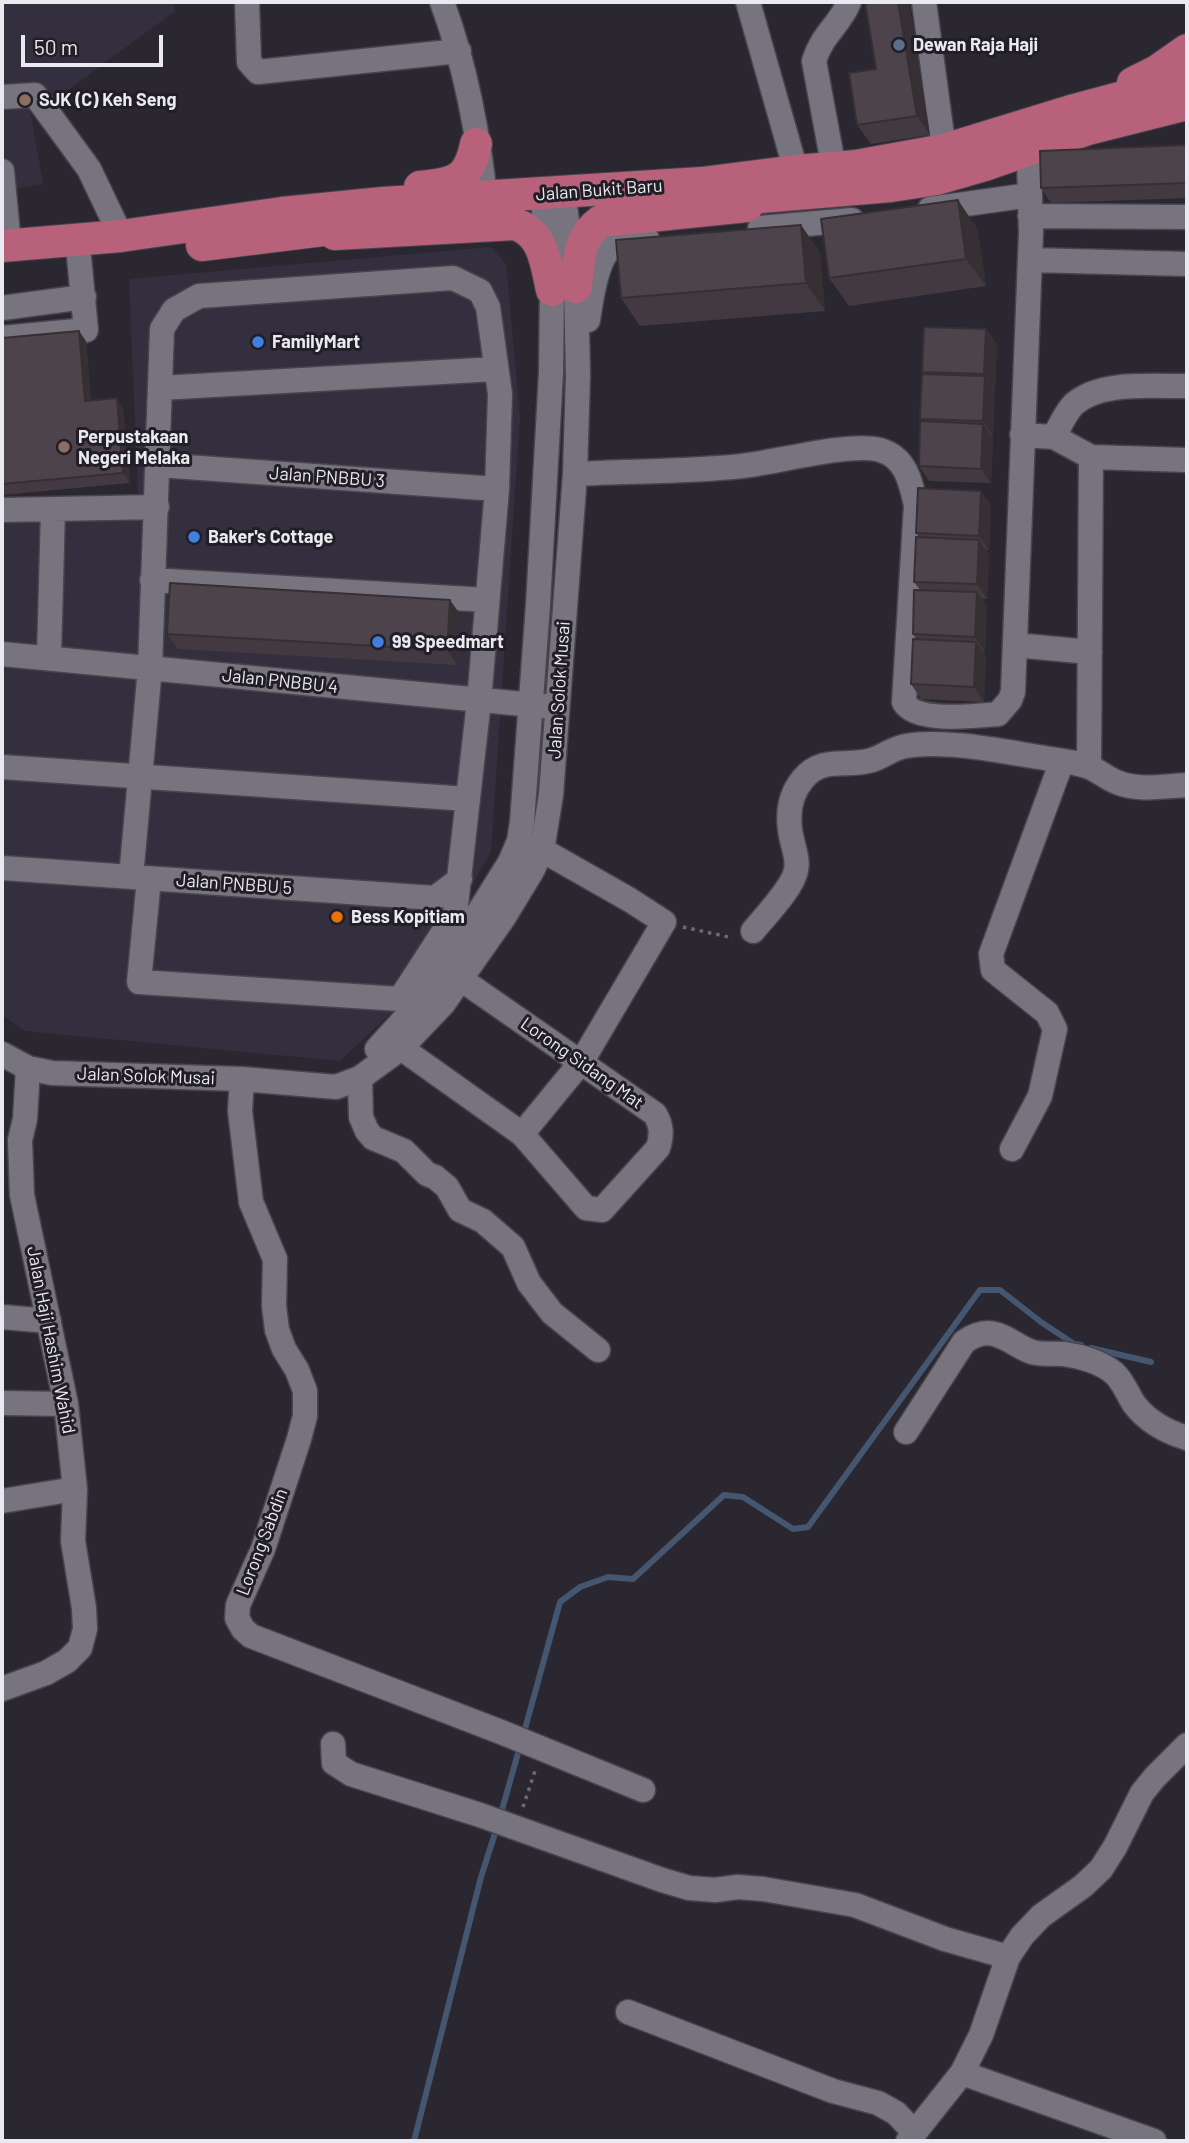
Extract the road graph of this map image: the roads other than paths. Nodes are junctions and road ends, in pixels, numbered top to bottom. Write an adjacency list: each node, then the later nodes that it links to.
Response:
1 (247, 2): 7 (street)
2 (442, 2): 7 (street)
3 (748, 2): 16 (street)
4 (849, 2): 17 (street)
5 (924, 2): 14 (street)
6 (1187, 50): 11 (main road)
7 (459, 51): 13 (street)
8 (1187, 80): 11 (main road, Jalan Bukit Baru)
9 (2, 97): 27 (street)
10 (1187, 104): 12 (main road, Jalan Bukit Baru)
11 (1071, 111): 12 (main road, Jalan Bukit Baru)
12 (1022, 139): 14 (main road, Jalan Bukit Baru); 17 (main road, Jalan Bukit Baru); 19 (street)
13 (476, 144): 20 (street); 24 (main road)
14 (944, 150): 17 (main road, Jalan Bukit Baru)
15 (2, 171): 29 (street)
16 (796, 171): 17 (main road, Jalan Bukit Baru); 18 (main road, Jalan Bukit Baru)
17 (831, 180): 18 (main road, Jalan Bukit Baru); 33 (main road)
18 (554, 201): 20 (main road, Jalan Bukit Baru); 33 (street, Jalan Solok Musai)
19 (1030, 205): 21 (street); 22 (street); 31 (street)
20 (486, 206): 24 (main road, Jalan Bukit Baru); 28 (main road, Jalan Bukit Baru)
21 (909, 212)
22 (1187, 217)
23 (871, 218): 25 (street)
24 (234, 220): 27 (main road, Jalan Bukit Baru)
25 (735, 231)
26 (708, 233): 38 (street)
27 (121, 236): 29 (main road, Jalan Bukit Baru)
28 (275, 238): 30 (main road, Jalan Bukit Baru); 33 (main road)
29 (4, 252): 30 (main road, Jalan Bukit Baru)
30 (79, 257): 34 (street)
31 (1030, 260): 32 (street); 41 (street)
32 (1187, 264)
33 (564, 288): 38 (street, Jalan Solok Musai); 59 (street, Jalan Solok Musai)
34 (84, 297): 35 (street); 36 (street)
35 (2, 308)
36 (2, 338)
37 (496, 369): 40 (street); 40 (street); 47 (street)
38 (578, 375): 46 (street, Jalan Solok Musai)
39 (1187, 386): 42 (street)
40 (160, 388): 45 (street)
41 (1022, 435): 42 (street); 53 (street)
42 (1054, 437): 43 (street)
43 (1091, 457): 44 (street); 54 (street)
44 (1187, 460)
45 (158, 465): 47 (street, Jalan PNBBU 3); 48 (street)
46 (575, 474): 53 (street); 60 (street, Jalan Solok Musai)
47 (497, 489): 52 (street)
48 (157, 507): 50 (street); 51 (street)
49 (2, 510): 50 (street)
50 (53, 510): 56 (street)
51 (152, 580): 52 (street); 57 (street)
52 (487, 600): 58 (street)
53 (1015, 645): 54 (street)
54 (1090, 652): 62 (street)
55 (2, 654): 56 (street, Jalan PNBBU 4)
56 (49, 657): 57 (street, Jalan PNBBU 4)
57 (150, 668): 58 (street, Jalan PNBBU 4); 64 (street)
58 (479, 701): 59 (street, Jalan PNBBU 4); 66 (street)
59 (530, 705): 60 (street, Jalan PNBBU 4); 67 (street, Jalan Solok Musai)
60 (559, 707): 68 (street, Jalan Solok Musai)
61 (1062, 761): 62 (street); 72 (street); 82 (street)
62 (1089, 766): 65 (street)
63 (2, 768): 64 (street)
64 (139, 777): 66 (street); 70 (street)
65 (1187, 785)
66 (468, 799): 71 (street)
67 (519, 841): 68 (street); 80 (street, Jalan Solok Musai)
68 (542, 850): 73 (street, Jalan Solok Musai); 76 (street)
69 (2, 869): 70 (street, Jalan PNBBU 5)
70 (140, 878): 71 (street, Jalan PNBBU 5); 71 (street)
71 (460, 879)
72 (753, 931)
73 (462, 980): 74 (street, Jalan Solok Musai); 76 (street, Lorong Sidang Mat)
74 (401, 1048): 78 (street, Jalan Solok Musai); 81 (street)
75 (2, 1055): 77 (street, Jalan Solok Musai)
76 (582, 1061): 81 (street); 81 (street, Lorong Sidang Mat)
77 (28, 1068): 79 (street, Jalan Solok Musai); 84 (street, Jalan Haji Hashim Wahid)
78 (360, 1078): 80 (street, Jalan Solok Musai); 85 (street)
79 (242, 1079): 80 (street, Jalan Solok Musai); 95 (street, Lorong Sabdin)
80 (336, 1087)
81 (522, 1134)
82 (1012, 1149)
83 (2, 1317): 84 (street)
84 (49, 1321): 87 (street, Jalan Haji Hashim Wahid)
85 (598, 1350)
86 (2, 1403): 87 (street)
87 (66, 1404): 90 (street, Jalan Haji Hashim Wahid)
88 (906, 1432): 89 (street)
89 (1187, 1438)
90 (75, 1489): 91 (street); 92 (street, Jalan Haji Hashim Wahid)
91 (2, 1501)
92 (2, 1689)
93 (333, 1744): 96 (street)
94 (1187, 1745): 96 (street)
95 (643, 1790)
96 (1008, 1958): 98 (street)
97 (628, 2012): 99 (street)
98 (962, 2073): 99 (street); 100 (street)
99 (911, 2137)
100 (1154, 2141)

